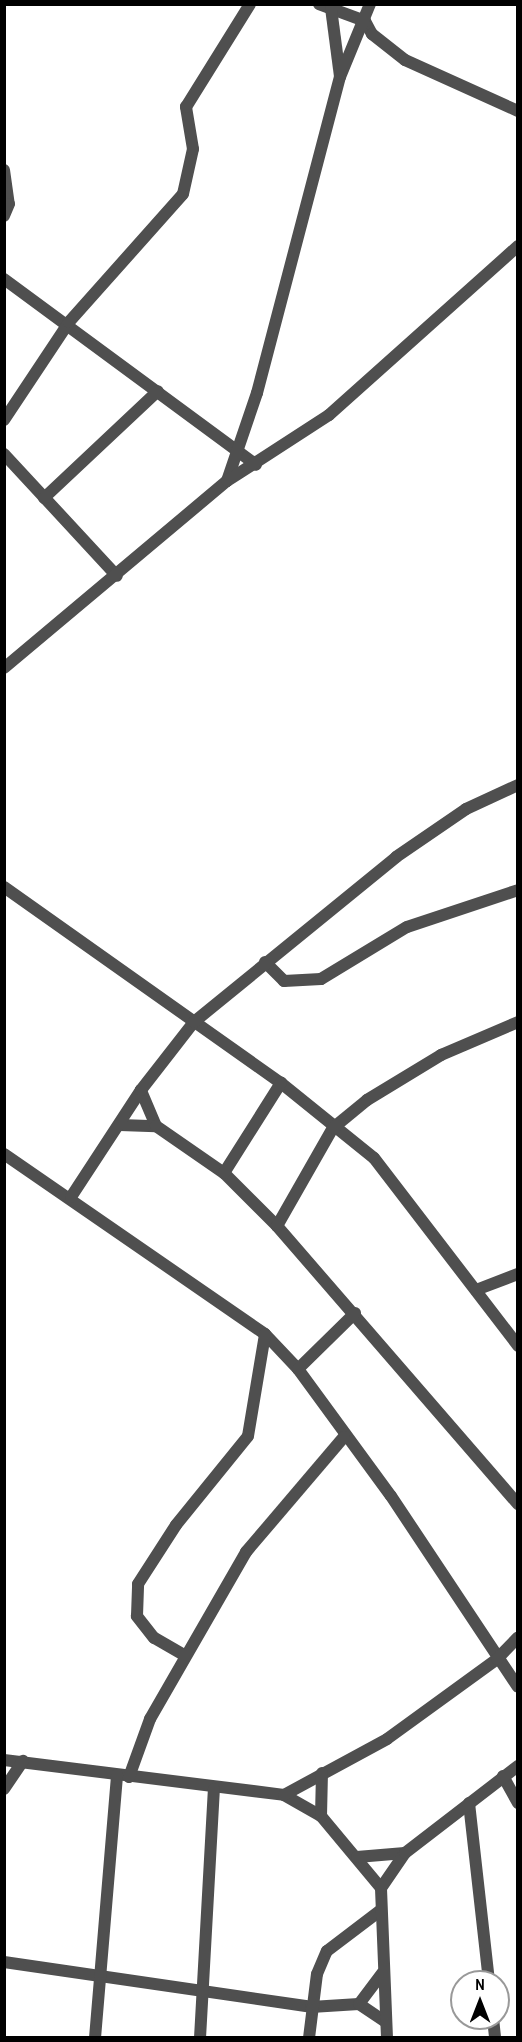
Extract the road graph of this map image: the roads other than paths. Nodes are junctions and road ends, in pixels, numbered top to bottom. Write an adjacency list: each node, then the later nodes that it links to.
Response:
1 (250, 4): 11 (street)
2 (369, 4): 4 (street)
3 (325, 6): 4 (street); 5 (street)
4 (365, 21): 5 (street); 6 (street)
5 (340, 77): 14 (street)
6 (518, 111)
7 (4, 170): 8 (street)
8 (4, 216)
9 (518, 246): 16 (street)
10 (4, 279): 11 (street)
11 (69, 322): 12 (street); 13 (street)
12 (158, 391): 14 (street); 18 (street)
13 (4, 420)
14 (239, 452): 16 (street); 17 (street)
15 (4, 454): 18 (street)
16 (256, 465): 17 (street)
17 (227, 481): 19 (street)
18 (44, 498): 19 (street)
19 (117, 576): 20 (street)
20 (8, 661)
21 (518, 785): 24 (street)
22 (4, 887): 25 (street)
23 (518, 890): 24 (street)
24 (266, 962): 25 (street)
25 (194, 1022): 27 (street); 28 (street)
26 (518, 1022): 31 (street)
27 (281, 1083): 31 (street); 33 (street)
28 (141, 1090): 29 (street); 30 (street)
29 (120, 1125): 30 (street); 34 (street)
30 (156, 1126): 33 (street)
31 (333, 1128): 35 (street); 37 (street)
32 (4, 1154): 34 (street)
33 (224, 1173): 35 (street)
34 (71, 1197): 39 (street)
35 (277, 1227): 38 (street)
36 (518, 1274): 37 (street)
37 (476, 1290): 40 (street)
38 (355, 1313): 41 (street); 43 (street)
39 (265, 1335): 41 (street); 45 (street)
40 (518, 1346)
41 (298, 1370): 42 (street)
42 (344, 1437): 45 (street); 46 (street)
43 (518, 1504)
44 (518, 1637): 46 (street)
45 (184, 1655): 52 (street)
46 (497, 1659): 47 (street); 51 (street)
47 (518, 1687)
48 (4, 1760): 49 (street)
49 (23, 1761): 52 (street); 55 (street)
50 (518, 1766): 53 (street)
51 (322, 1773): 56 (street); 59 (street)
52 (123, 1776): 54 (street); 66 (street)
53 (503, 1776): 57 (street); 58 (street)
54 (214, 1789): 56 (street); 68 (street)
55 (4, 1790)
56 (284, 1795): 59 (street)
57 (469, 1803): 60 (street); 65 (street)
58 (518, 1803)
59 (321, 1816): 61 (street)
60 (405, 1853): 61 (street); 62 (street)
61 (357, 1857): 62 (street)
62 (381, 1888): 63 (street)
63 (381, 1910): 67 (street); 70 (street)
64 (4, 1962): 66 (street)
65 (488, 1970)
66 (99, 1972): 68 (street); 72 (street)
67 (382, 1973): 69 (street); 71 (street)
68 (205, 1990): 70 (street); 73 (street)
69 (359, 2004): 70 (street); 71 (street)
70 (311, 2007): 74 (street)
71 (386, 2022): 75 (street)
72 (95, 2037)
73 (200, 2037)
74 (309, 2037)
75 (387, 2037)

